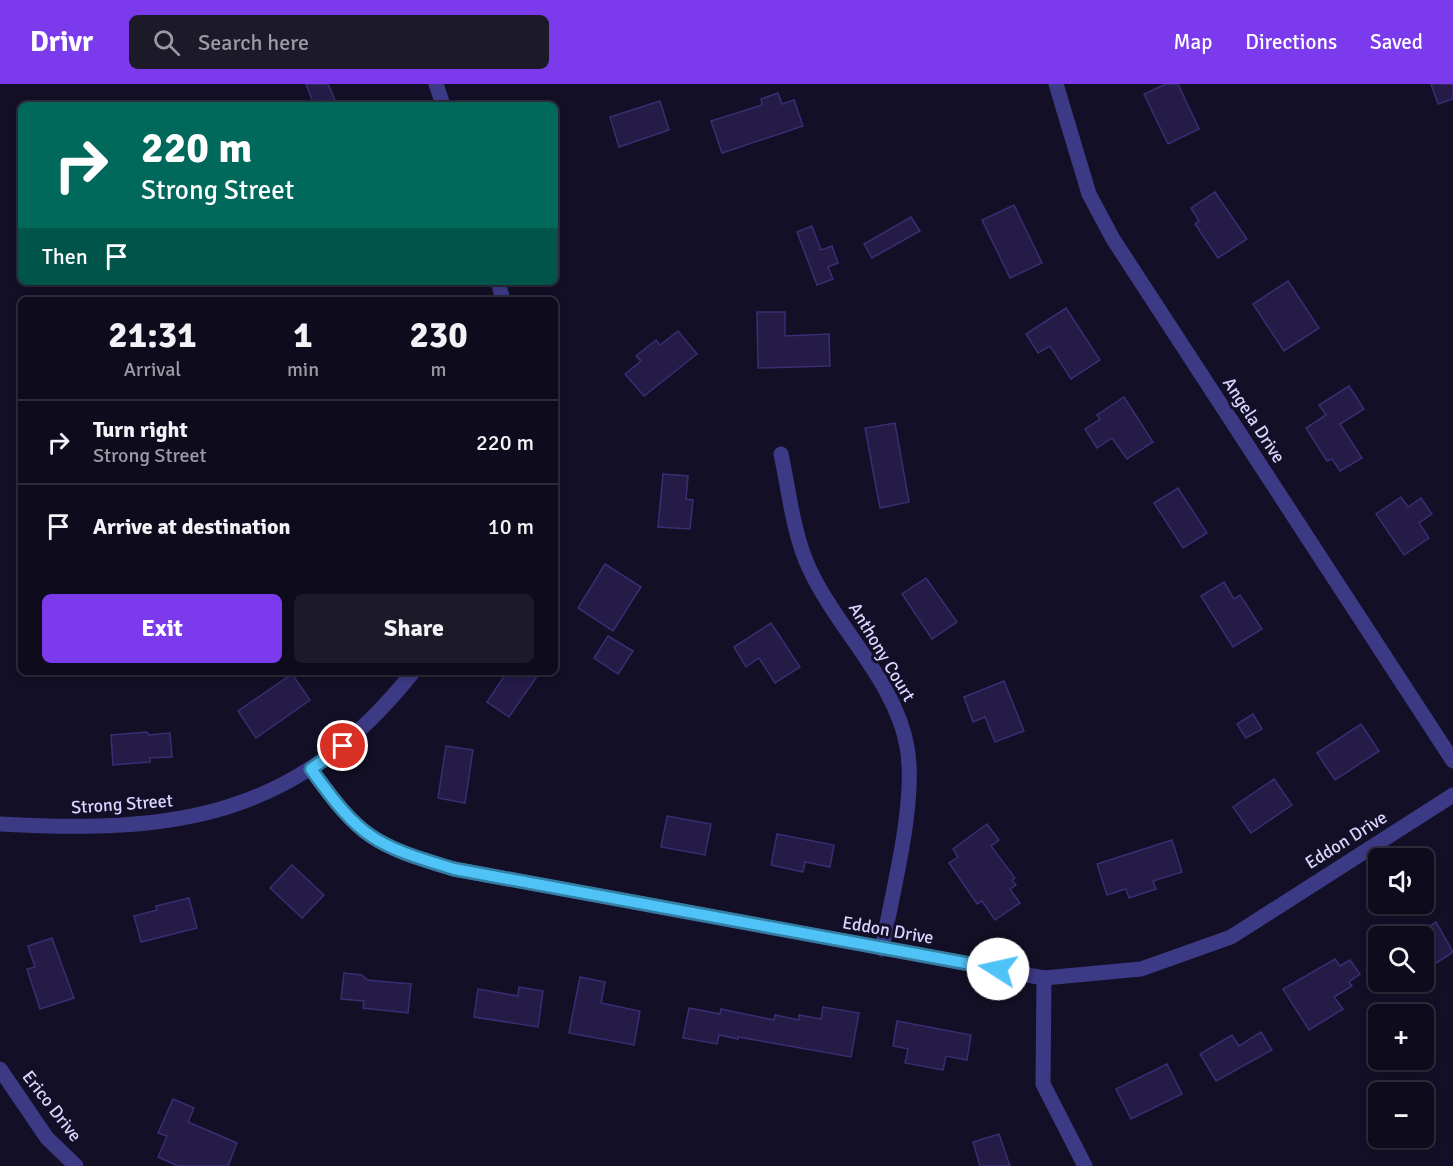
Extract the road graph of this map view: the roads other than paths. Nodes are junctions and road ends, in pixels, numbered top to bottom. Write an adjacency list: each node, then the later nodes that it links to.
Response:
1 (1056, 84): 6 (street, Angela Drive)
2 (439, 85): 3 (street)
3 (442, 102)
4 (781, 454): 10 (street, Anthony Court)
5 (410, 675): 7 (street, Strong Street)
6 (1453, 761)
7 (311, 769): 9 (street, Strong Street); 10 (street, Eddon Drive)
8 (1453, 795): 11 (street, Eddon Drive)
9 (0, 824)
10 (882, 949): 11 (street, Eddon Drive)
11 (1044, 978): 14 (street)
12 (0, 1069): 13 (street, Erico Drive)
13 (76, 1166)
14 (1085, 1166)

